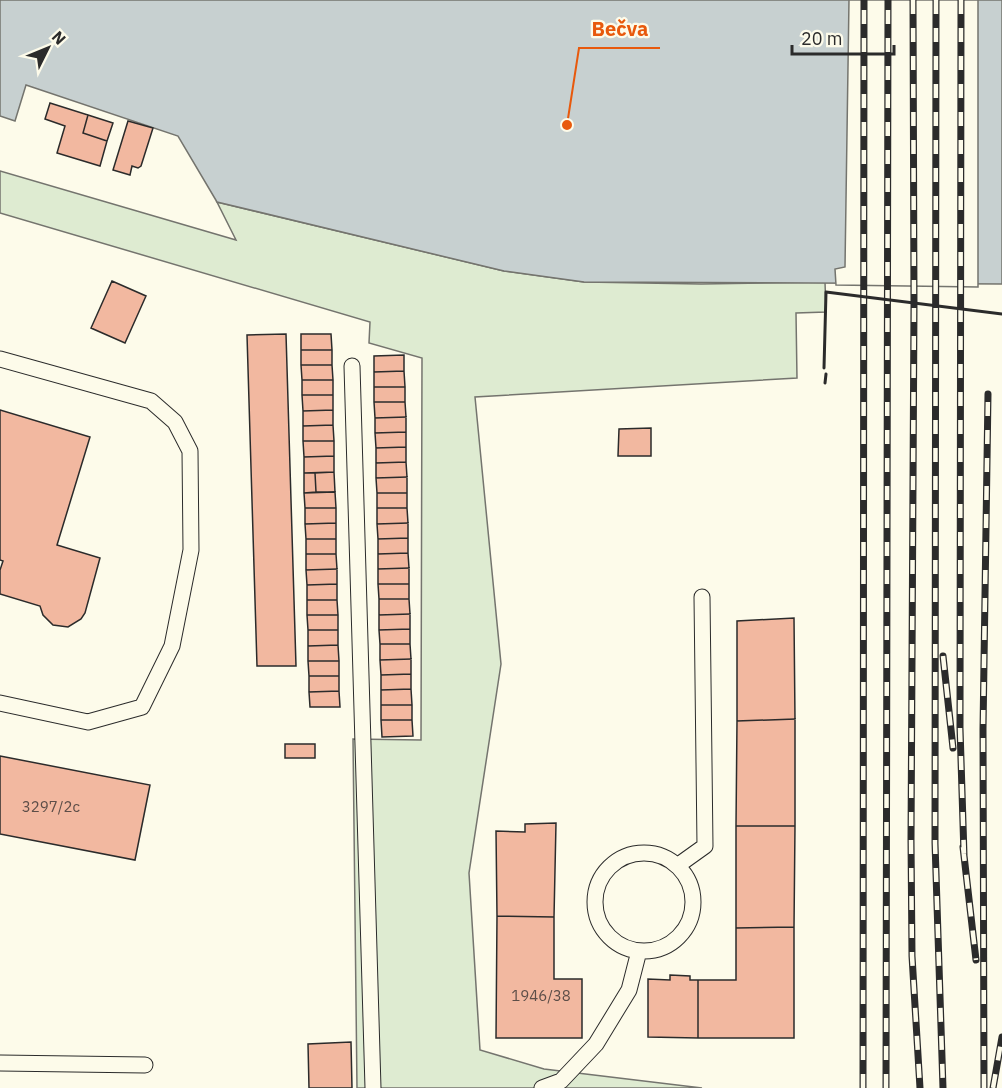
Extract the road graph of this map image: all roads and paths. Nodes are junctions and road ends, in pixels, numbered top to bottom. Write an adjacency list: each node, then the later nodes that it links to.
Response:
1 (0, 359): 4 (lane)
2 (352, 366): 9 (lane)
3 (702, 597): 5 (lane)
4 (0, 703)
5 (677, 866): 6 (lane); 6 (lane)
6 (639, 951): 10 (lane)
7 (0, 1064): 8 (lane)
8 (145, 1065)
9 (373, 1088)
10 (542, 1088)

